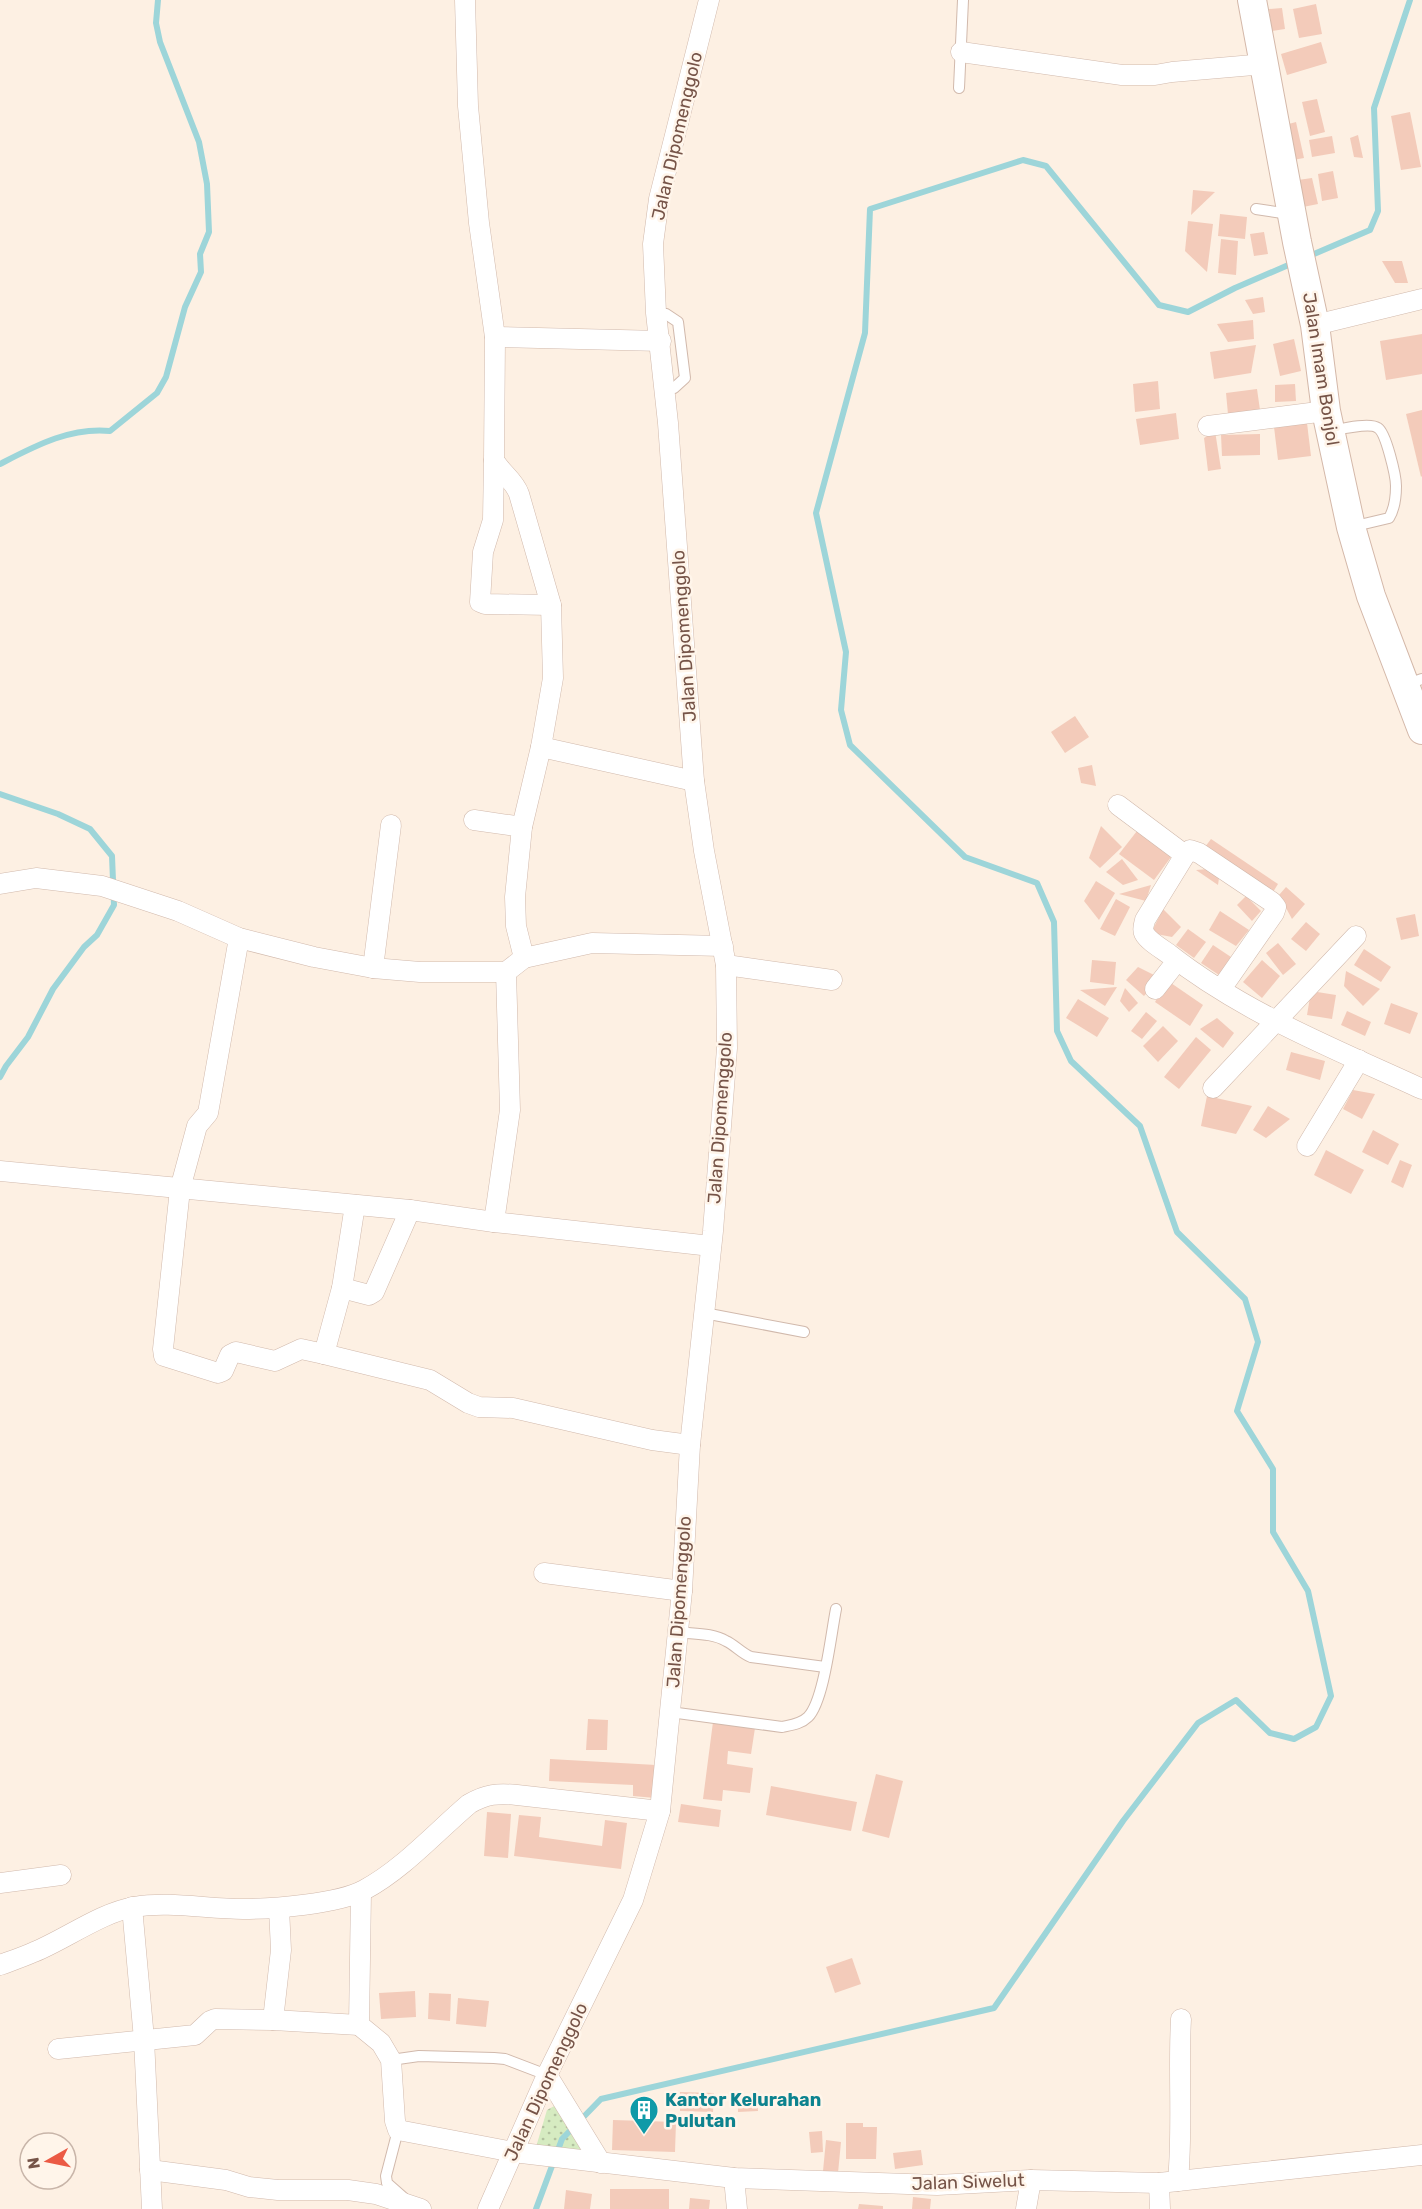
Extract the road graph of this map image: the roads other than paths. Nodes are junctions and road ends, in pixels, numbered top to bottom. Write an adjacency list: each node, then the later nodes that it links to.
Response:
1 (465, 0): 13 (street)
2 (709, 0): 11 (street, Jalan Dipomenggolo)
3 (963, 0): 5 (lane)
4 (1252, 0): 6 (main road, Jalan Imam Bonjol)
5 (961, 52): 6 (street); 7 (lane)
6 (1265, 64): 9 (main road, Jalan Imam Bonjol)
7 (959, 88)
8 (1256, 209): 9 (lane)
9 (1292, 214): 12 (main road, Jalan Imam Bonjol)
10 (1422, 299): 12 (street)
11 (656, 313): 14 (street, Jalan Dipomenggolo); 15 (lane)
12 (1315, 325): 16 (main road, Jalan Imam Bonjol)
13 (495, 336): 14 (street); 18 (street)
14 (661, 341): 15 (street, Jalan Dipomenggolo)
15 (665, 388): 24 (street, Jalan Dipomenggolo)
16 (1328, 421): 17 (street); 19 (main road, Jalan Imam Bonjol); 19 (lane)
17 (1208, 426)
18 (494, 460): 20 (street); 20 (street)
19 (1351, 527): 21 (main road, Jalan Imam Bonjol)
20 (551, 605): 23 (street)
21 (1414, 682): 22 (main road, Jalan Imam Bonjol)
22 (1422, 730)
23 (541, 747): 24 (street); 28 (street)
24 (694, 781): 33 (street, Jalan Dipomenggolo)
25 (1118, 805): 29 (street)
26 (474, 820): 28 (street)
27 (392, 825): 36 (street)
28 (522, 826): 34 (street)
29 (1185, 855): 35 (street); 40 (street)
30 (0, 884): 32 (street)
31 (1356, 936): 41 (street)
32 (239, 938): 36 (street); 47 (street)
33 (724, 956): 34 (street); 38 (street); 51 (street, Jalan Dipomenggolo)
34 (524, 958): 37 (street)
35 (1177, 961): 39 (street); 40 (street)
36 (373, 968): 37 (street)
37 (506, 972): 50 (street)
38 (832, 980)
39 (1155, 989)
40 (1221, 989): 41 (street)
41 (1276, 1022): 42 (street); 43 (street)
42 (1359, 1060): 44 (street); 45 (street)
43 (1213, 1088)
44 (1422, 1089)
45 (1307, 1146)
46 (0, 1171): 47 (street)
47 (180, 1189): 48 (street); 55 (street)
48 (355, 1205): 49 (street); 52 (street)
49 (410, 1210): 50 (street); 52 (street)
50 (494, 1222): 51 (street)
51 (711, 1246): 53 (street, Jalan Dipomenggolo)
52 (342, 1288): 55 (street)
53 (704, 1313): 54 (lane); 56 (street, Jalan Dipomenggolo)
54 (804, 1332)
55 (324, 1353): 56 (street)
56 (690, 1445): 58 (street, Jalan Dipomenggolo)
57 (544, 1573): 58 (street)
58 (682, 1592): 60 (street, Jalan Dipomenggolo)
59 (836, 1609): 61 (lane)
60 (678, 1632): 61 (lane); 62 (street, Jalan Dipomenggolo)
61 (825, 1667): 62 (lane)
62 (670, 1712): 63 (street, Jalan Dipomenggolo)
63 (660, 1811): 66 (street); 76 (street, Jalan Dipomenggolo)
64 (61, 1875): 65 (street)
65 (0, 1883)
66 (361, 1892): 68 (street); 72 (street)
67 (132, 1907): 68 (street); 69 (street); 73 (street)
68 (279, 1908): 71 (street)
69 (0, 1965)
70 (1181, 2019): 84 (street)
71 (273, 2020): 72 (street); 73 (street)
72 (359, 2025): 75 (street)
73 (144, 2039): 74 (street); 81 (street)
74 (58, 2049)
75 (391, 2060): 76 (lane); 77 (street)
76 (547, 2075): 78 (street, Jalan Dipomenggolo); 80 (street)
77 (398, 2130): 78 (street, Jalan Siwelut); 85 (lane)
78 (513, 2152): 80 (street, Jalan Siwelut); 87 (street, Jalan Dipomenggolo)
79 (1422, 2155): 84 (street, Jalan Siwelut)
80 (601, 2163): 82 (street, Jalan Siwelut)
81 (150, 2170): 85 (street); 86 (street)
82 (734, 2178): 83 (street, Jalan Siwelut); 88 (street)
83 (1030, 2180): 84 (street, Jalan Siwelut); 89 (street)
84 (1169, 2182): 90 (street)
85 (414, 2206)
86 (152, 2209)
87 (488, 2209)
88 (737, 2209)
89 (1026, 2209)
90 (1160, 2209)

